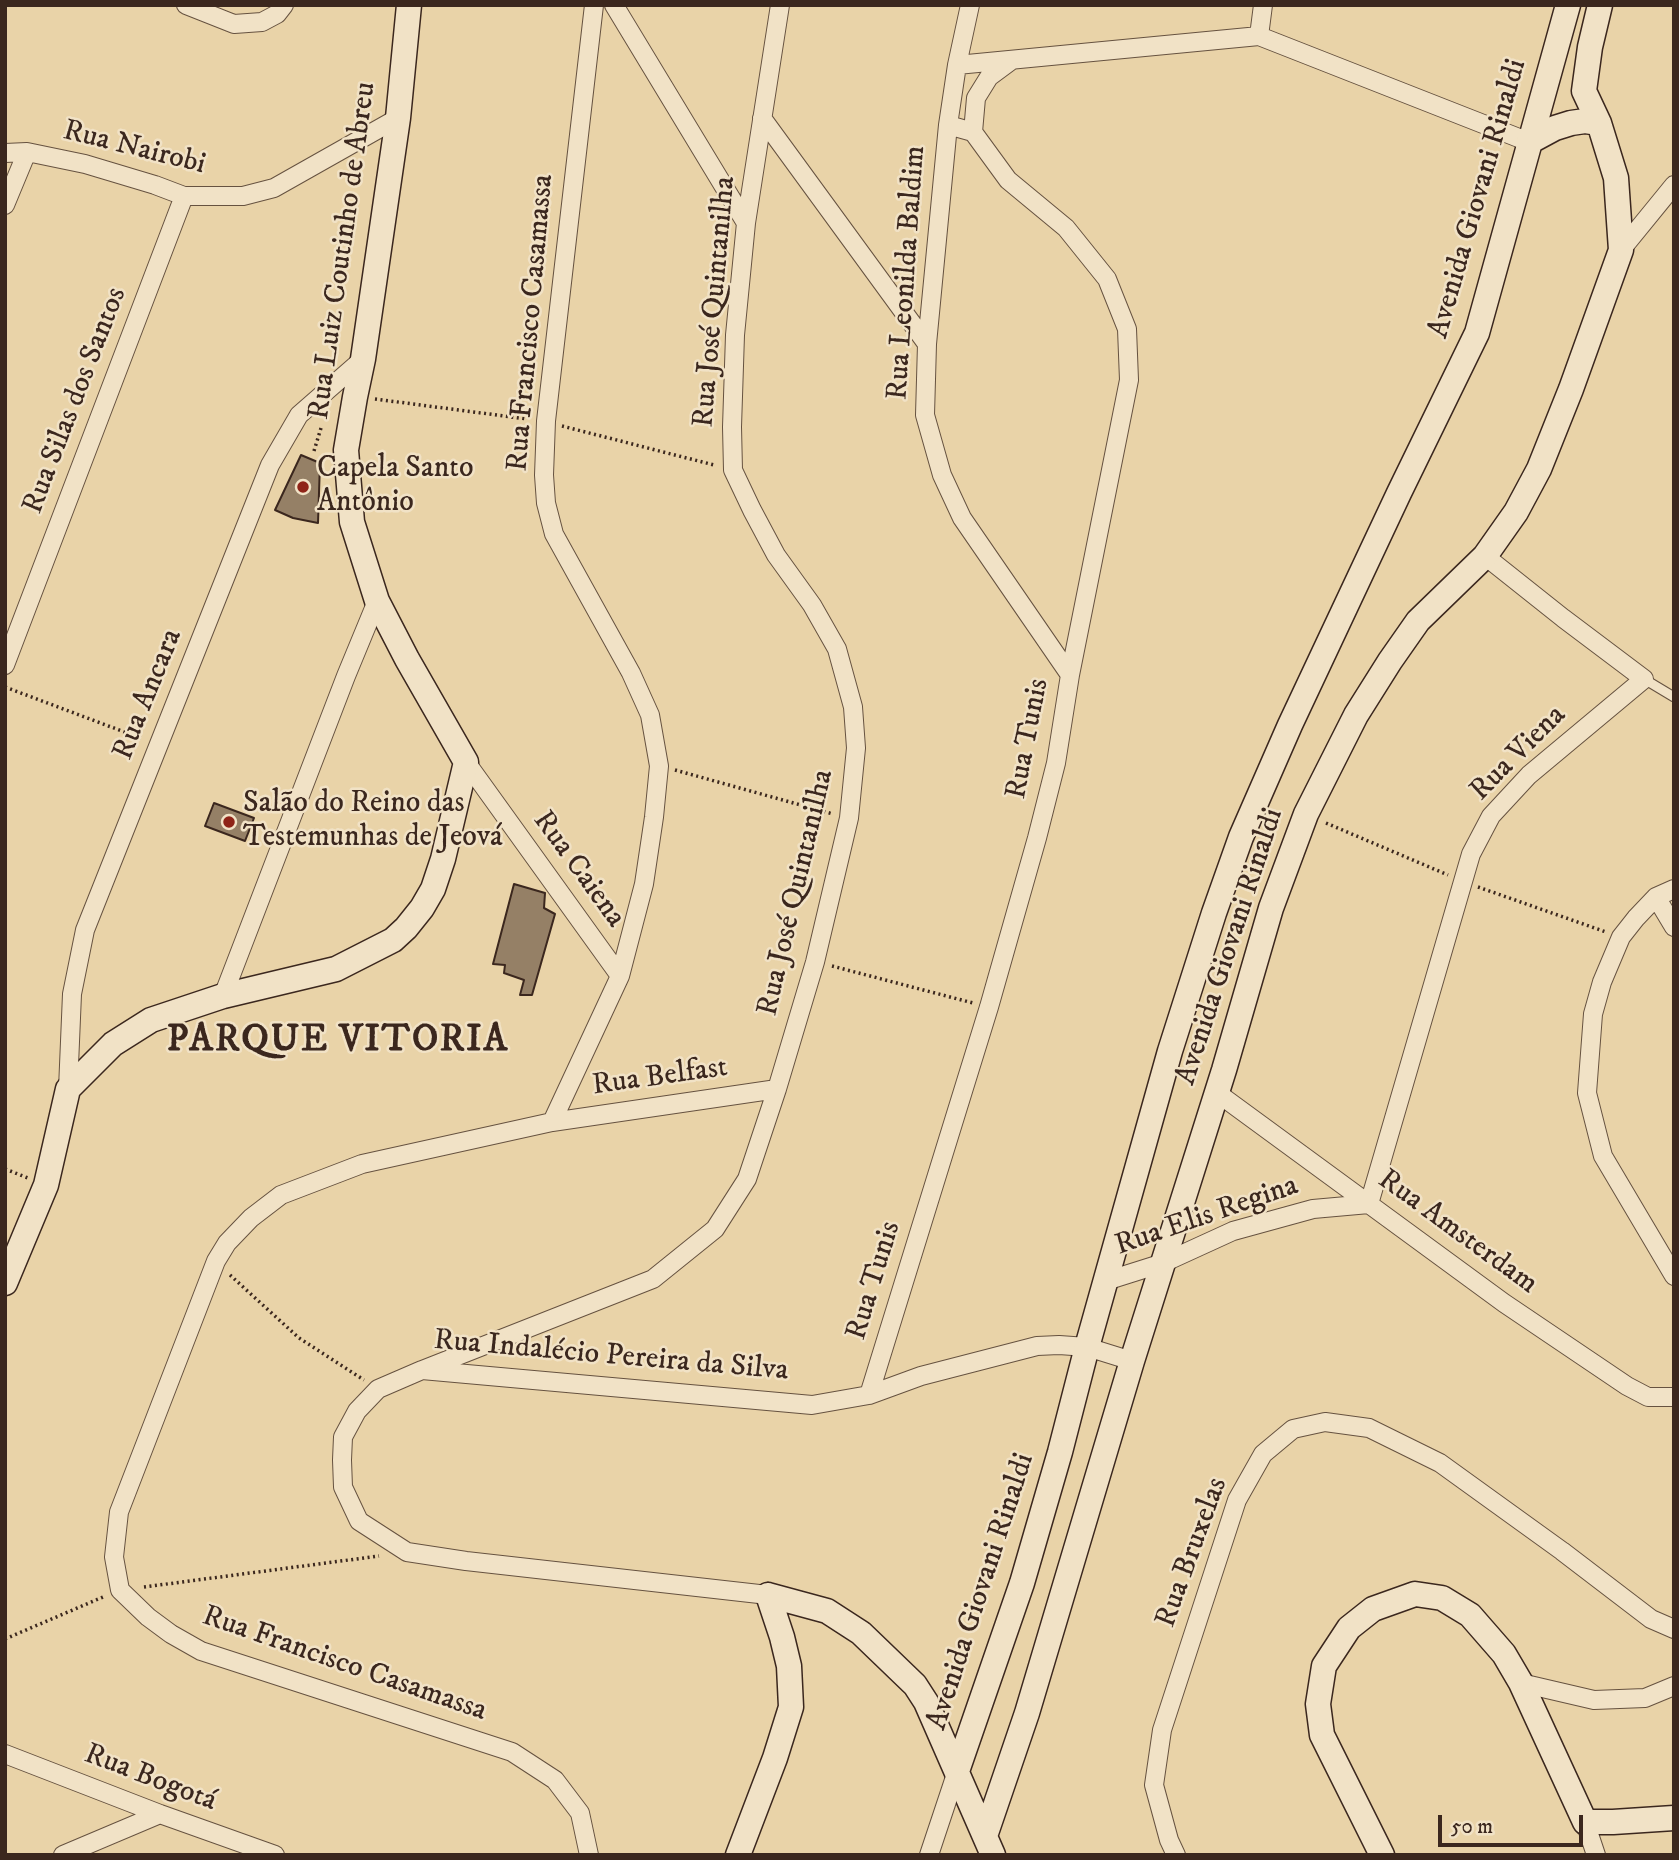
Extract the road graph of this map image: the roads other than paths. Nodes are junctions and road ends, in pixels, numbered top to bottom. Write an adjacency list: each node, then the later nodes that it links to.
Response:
1 (186, 5): 2 (street)
2 (284, 5)
3 (409, 5): 14 (street, Rua Luiz Coutinho de Abreu)
4 (594, 5): 39 (street, Rua Francisco Casamassa)
5 (614, 5): 25 (street)
6 (780, 5): 15 (street, Rua José Quintanilha)
7 (970, 5): 13 (street, Rua Leonilda Baldim)
8 (1263, 5): 11 (street)
9 (1568, 5): 19 (street, Avenida Giovani Rinaldi)
10 (1600, 5): 16 (street, Avenida Giovani Rinaldi)
11 (1259, 36): 12 (street); 19 (street)
12 (1012, 60): 13 (street); 18 (street)
13 (957, 65): 17 (street, Rua Leonilda Baldim)
14 (398, 118): 23 (street, Rua Nairobi); 28 (street, Rua Luiz Coutinho de Abreu)
15 (762, 118): 25 (street, Rua José Quintanilha); 27 (street)
16 (1599, 122): 19 (street); 26 (street, Avenida Giovani Rinaldi)
17 (948, 125): 18 (street); 27 (street, Rua Leonilda Baldim)
18 (972, 132): 32 (street, Rua Tunis)
19 (1529, 142): 48 (street, Avenida Giovani Rinaldi)
20 (27, 152): 21 (street, Rua Nairobi); 23 (street, Rua Nairobi); 24 (street)
21 (5, 153)
22 (1674, 185): 26 (street)
23 (184, 196): 31 (street, Rua Silas dos Santos)
24 (5, 205)
25 (746, 223): 42 (street, Rua José Quintanilha)
26 (1621, 250): 29 (street, Avenida Giovani Rinaldi)
27 (928, 344): 32 (street, Rua Leonilda Baldim)
28 (363, 359): 30 (street, Rua Luiz Coutinho de Abreu); 41 (street, Rua Ancara)
29 (1485, 556): 33 (street); 43 (street, Avenida Giovani Rinaldi)
30 (377, 601): 35 (street, Rua Luiz Coutinho de Abreu); 40 (street)
31 (5, 665)
32 (1070, 675): 53 (street, Rua Tunis)
33 (1644, 679): 34 (lane); 45 (street, Rua Viena)
34 (1674, 697)
35 (466, 762): 39 (street, Rua Caiena); 40 (street)
36 (1674, 889): 37 (street)
37 (1656, 897): 38 (street); 47 (street)
38 (1674, 927)
39 (620, 976): 44 (street, Rua Francisco Casamassa)
40 (223, 996): 41 (street)
41 (68, 1089): 49 (street)
42 (777, 1089): 44 (street, Rua Belfast); 52 (street, Rua José Quintanilha)
43 (1216, 1092): 45 (street, Rua Amsterdam); 46 (street, Avenida Giovani Rinaldi)
44 (552, 1122): 69 (street, Rua Francisco Casamassa)
45 (1369, 1204): 46 (street, Rua Elis Regina); 54 (street, Rua Amsterdam)
46 (1163, 1263): 48 (street, Rua Elis Regina); 51 (street, Avenida Giovani Rinaldi)
47 (1674, 1276)
48 (1106, 1281): 50 (street, Avenida Giovani Rinaldi)
49 (5, 1283)
50 (1087, 1347): 51 (street); 53 (street, Rua Indalécio Pereira da Silva); 59 (street, Avenida Giovani Rinaldi)
51 (1132, 1361): 66 (street, Avenida Giovani Rinaldi)
52 (422, 1370): 53 (street, Rua Indalécio Pereira da Silva); 55 (street, Rua Indalécio Pereira da Silva)
53 (869, 1395)
54 (1674, 1397)
55 (768, 1595): 60 (street, Rua Indalécio Pereira da Silva); 70 (street)
56 (1674, 1629): 72 (street, Rua Bruxelas)
57 (1521, 1683): 58 (street); 65 (street); 73 (street)
58 (1674, 1686)
59 (969, 1736): 60 (street); 62 (street, Avenida Giovani Rinaldi)
60 (943, 1740): 62 (street, Rua Indalécio Pereira da Silva)
61 (5, 1754): 63 (street, Rua Bogotá)
62 (957, 1771): 66 (street, Rua Indalécio Pereira da Silva); 71 (street, Avenida Giovani Rinaldi)
63 (160, 1814): 67 (street); 68 (street, Rua Bogotá)
64 (1674, 1818): 65 (street)
65 (1585, 1822): 74 (street)
66 (985, 1848)
67 (63, 1855)
68 (275, 1855)
69 (589, 1855)
70 (738, 1855)
71 (929, 1855)
72 (1176, 1855)
73 (1382, 1855)
74 (1596, 1855)

